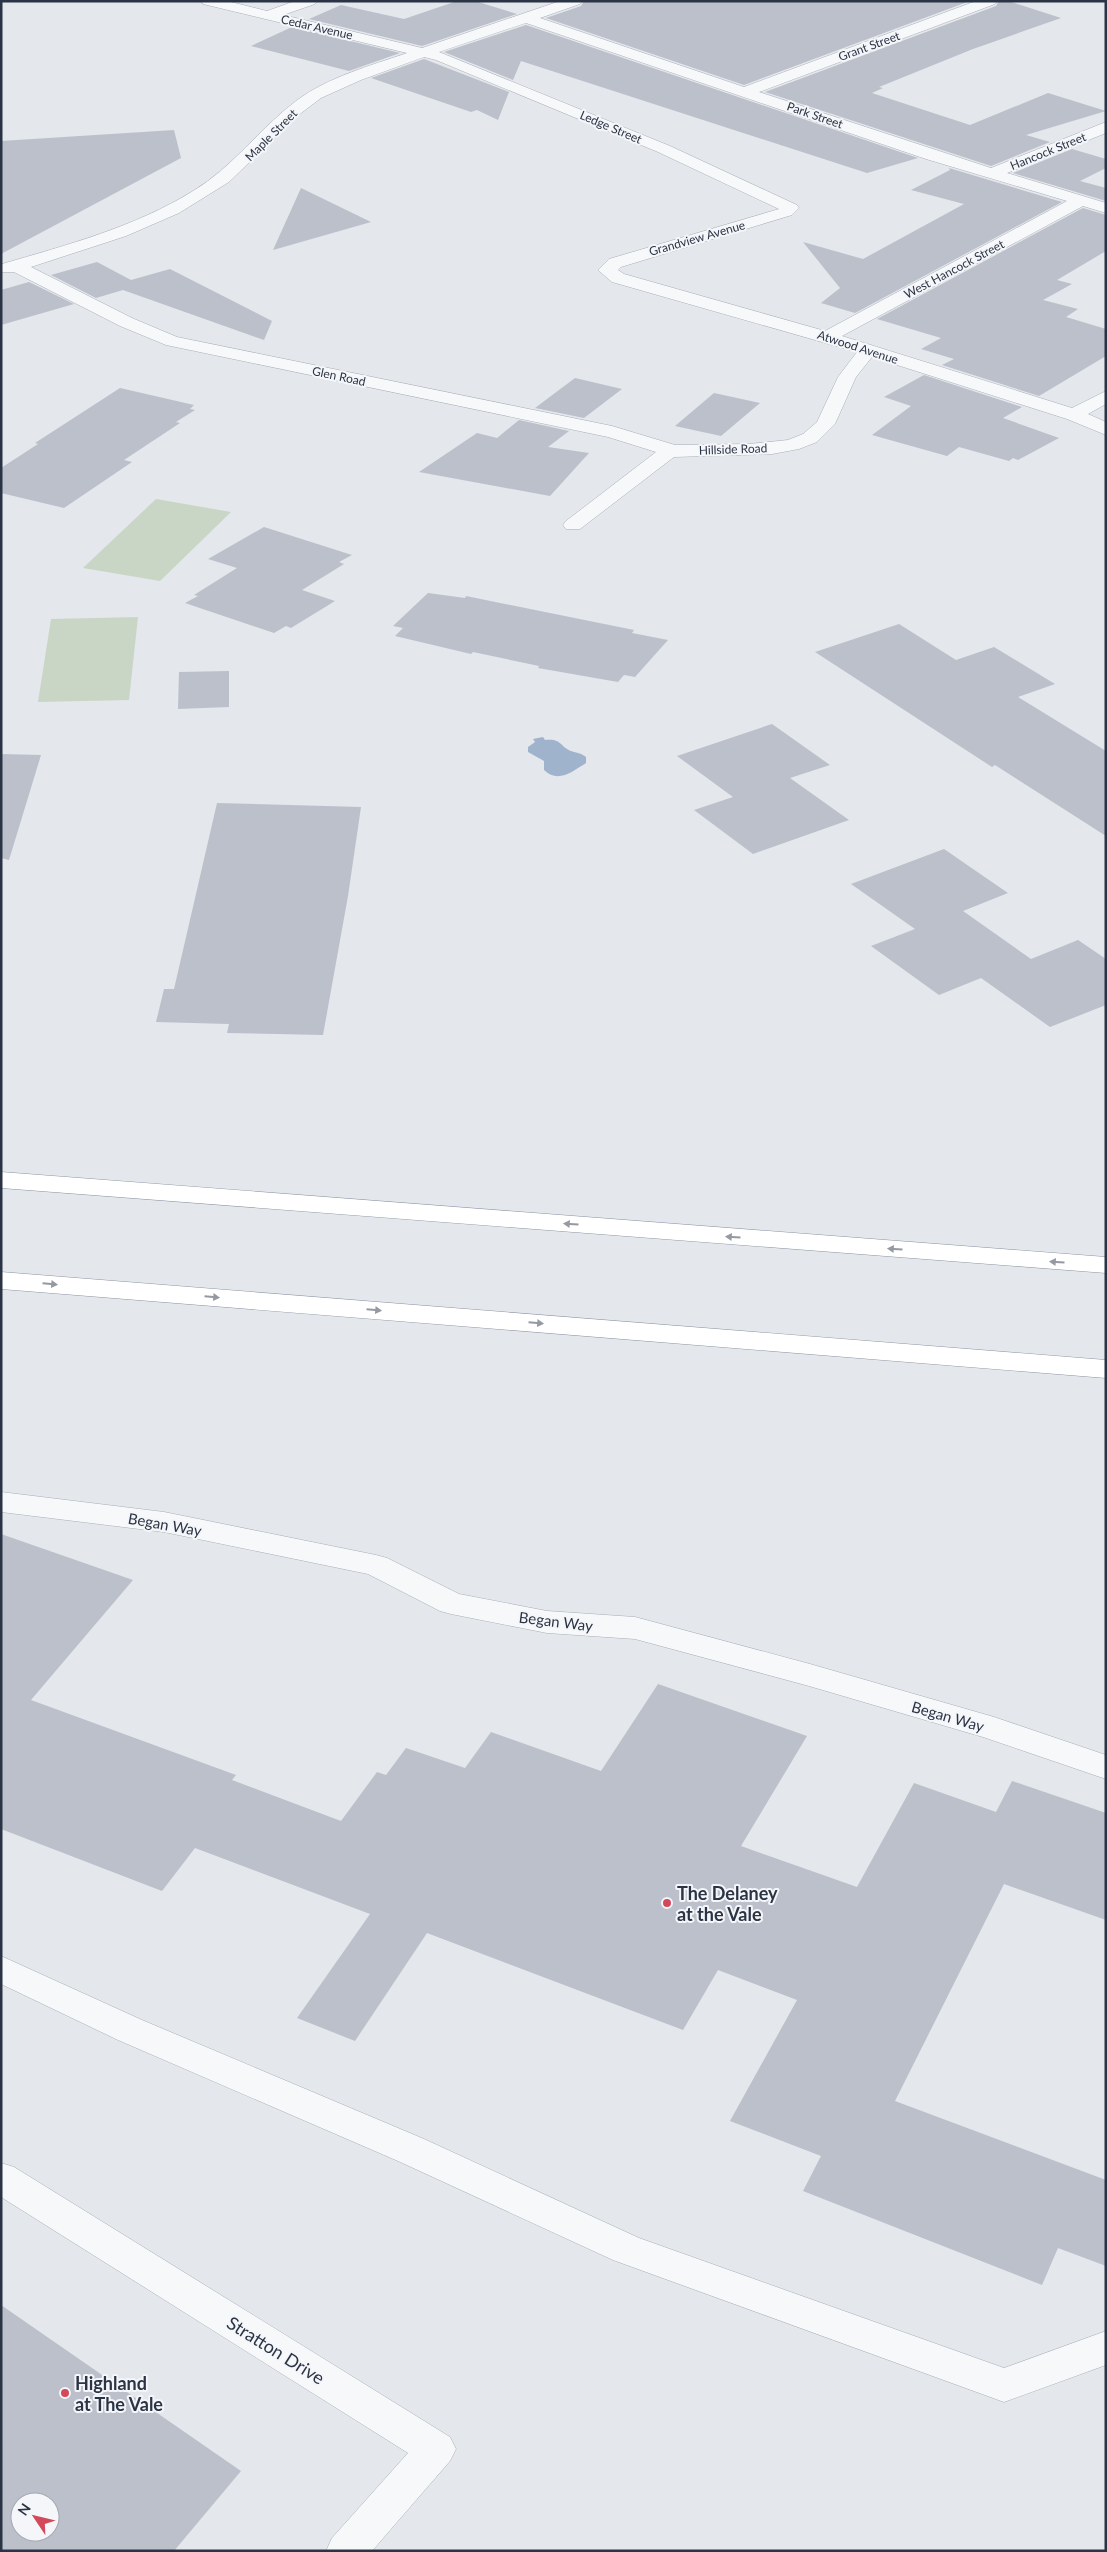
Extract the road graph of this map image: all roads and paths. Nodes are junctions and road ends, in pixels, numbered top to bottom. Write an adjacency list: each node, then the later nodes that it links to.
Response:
1 (208, 1): 5 (street, Cedar Avenue)
2 (310, 1): 5 (street)
3 (575, 1): 6 (street, Maple Street)
4 (990, 1): 8 (street, Grant Street)
5 (268, 15): 7 (street, Cedar Avenue)
6 (526, 18): 7 (street, Maple Street); 8 (street, Park Street)
7 (426, 52): 13 (street, Ledge Street); 14 (street, Maple Street)
8 (747, 92): 10 (street, Park Street)
9 (1106, 127): 10 (street, Hancock Street)
10 (991, 174): 11 (street, Park Street)
11 (1080, 201): 12 (street, Park Street); 16 (street, West Hancock Street)
12 (1106, 208)
13 (790, 210): 15 (street, Grandview Avenue)
14 (9, 268): 21 (street, Glen Road)
15 (607, 270): 16 (street, Atwood Avenue)
16 (828, 337): 17 (street, Atwood Avenue)
17 (869, 351): 19 (street, Atwood Avenue); 21 (street, Hillside Road)
18 (1106, 396): 19 (street)
19 (1074, 415): 20 (street, Atwood Avenue)
20 (1106, 429)
21 (674, 450): 22 (street, Hillside Road)
22 (573, 526)
23 (1, 1180): 24 (highway, one-way to 23)
24 (1106, 1266)
25 (1, 1280): 26 (highway, one-way to 26)
26 (1106, 1368)
27 (1, 1502): 28 (street, Began Way)
28 (1106, 1767)
29 (1, 1968): 31 (street)
30 (1, 2178): 32 (street, Stratton Drive)
31 (1106, 2348)
32 (346, 2551)

